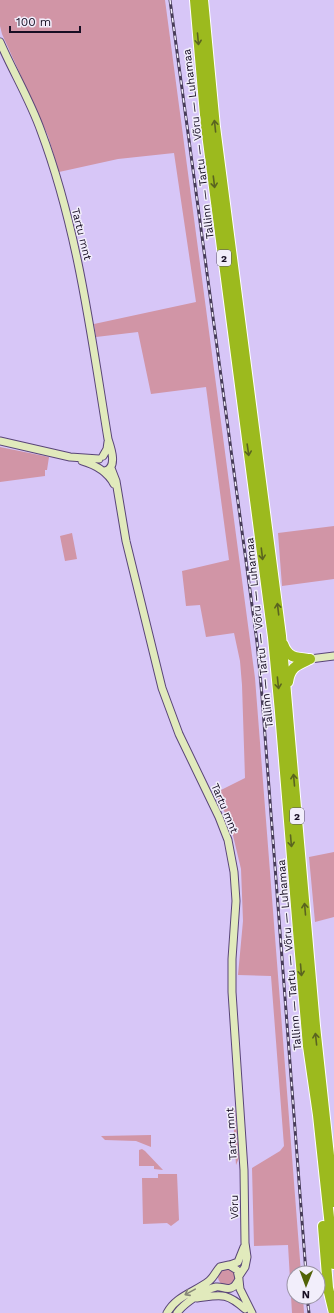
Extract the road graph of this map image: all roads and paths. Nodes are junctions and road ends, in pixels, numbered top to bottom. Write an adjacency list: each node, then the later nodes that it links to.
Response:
1 (195, 0): 14 (highway, Tallinn — Tartu — Võru — Luhamaa / 2, one-way to 14)
2 (203, 0): 10 (highway, Tallinn — Tartu — Võru — Luhamaa / 2, one-way to 2)
3 (0, 42): 4 (street, Tartu mnt)
4 (108, 440): 7 (street, Tartu mnt); 8 (street, Tartu mnt)
5 (0, 441): 6 (street)
6 (70, 457): 7 (street); 9 (street)
7 (101, 457): 8 (street); 9 (street)
8 (111, 459): 9 (street)
9 (105, 469): 15 (street, Tartu mnt)
10 (281, 636): 12 (highway); 13 (highway, Tallinn — Tartu — Võru — Luhamaa / 2)
11 (334, 656): 12 (street)
12 (310, 659): 13 (highway)
13 (287, 693): 16 (highway, Tallinn — Tartu — Võru — Luhamaa / 2, one-way to 13)
14 (318, 1116): 18 (highway, Tallinn — Tartu — Võru — Luhamaa / 2); 28 (highway)
15 (244, 1170): 17 (street, Võru)
16 (334, 1202)
17 (245, 1243): 19 (street, Võru); 21 (street, Võru)
18 (334, 1264)
19 (230, 1266): 20 (street); 21 (street)
20 (215, 1275): 22 (street); 25 (street, one-way to 25)
21 (239, 1278): 22 (street); 27 (street)
22 (224, 1288): 23 (street); 24 (street)
23 (195, 1298): 24 (street); 26 (street)
24 (246, 1311)
25 (167, 1313)
26 (177, 1313)
27 (252, 1313)
28 (334, 1313)

